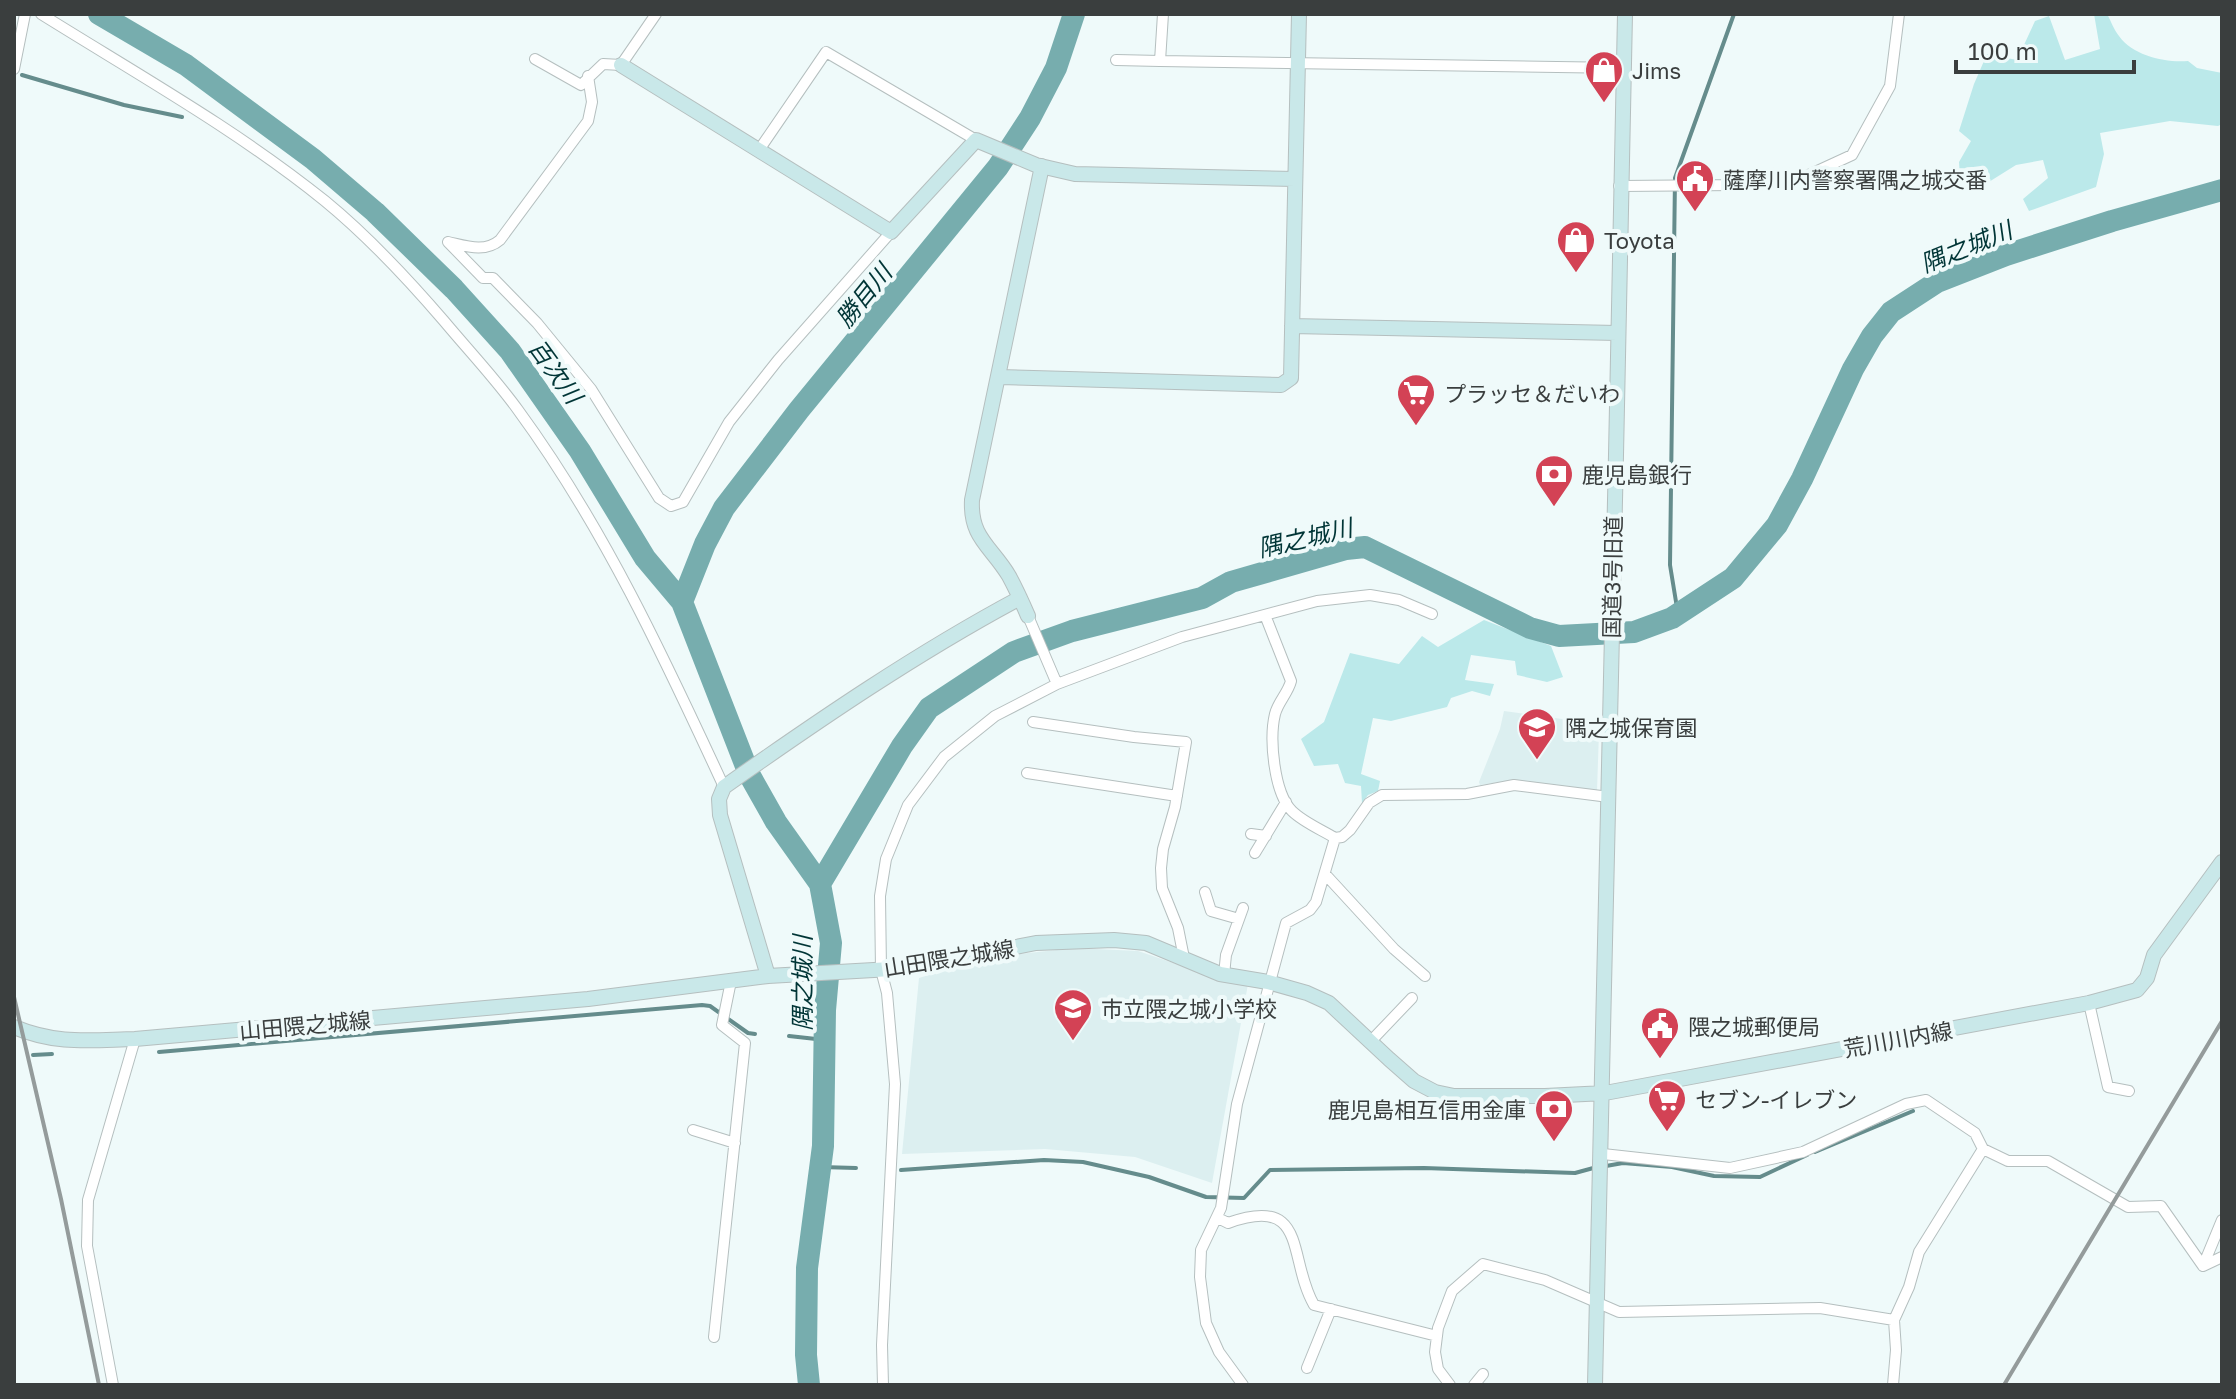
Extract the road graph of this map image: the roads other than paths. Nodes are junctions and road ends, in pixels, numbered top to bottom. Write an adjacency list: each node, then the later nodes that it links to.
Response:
1 (25, 14): 14 (street)
2 (41, 14): 32 (street)
3 (656, 14): 12 (street)
4 (1163, 14): 10 (street)
5 (1299, 14): 11 (street)
6 (1625, 14): 13 (street, 国道3号旧道)
7 (1899, 14): 20 (street)
8 (535, 59): 15 (street)
9 (1116, 60): 10 (street)
10 (1160, 61): 11 (street)
11 (1297, 62): 13 (street); 19 (street)
12 (621, 65): 15 (street); 17 (street)
13 (1623, 68): 20 (street, 国道3号旧道)
14 (14, 69)
15 (588, 76): 21 (street)
16 (979, 141): 17 (street); 18 (street); 21 (street)
17 (759, 150): 21 (street)
18 (1039, 165): 19 (street); 24 (street)
19 (1295, 179): 22 (street)
20 (1619, 186): 23 (street, 国道3号旧道)
21 (891, 232)
22 (1292, 326): 23 (street); 24 (street)
23 (1617, 333): 34 (street, 国道3号旧道)
24 (1000, 377): 25 (street)
25 (1020, 598): 28 (street); 32 (street)
26 (1432, 614): 27 (street)
27 (1265, 615): 29 (street); 35 (street)
28 (1028, 616): 29 (street)
29 (1056, 682): 44 (street)
30 (1033, 722): 33 (street)
31 (1027, 773): 33 (street)
32 (726, 785): 45 (street)
33 (1177, 796): 43 (street)
34 (1609, 797): 38 (street); 56 (street, 国道3号旧道)
35 (1286, 802): 37 (street); 38 (street)
36 (1251, 834): 37 (street)
37 (1266, 836): 39 (street)
38 (1335, 838): 41 (street)
39 (1255, 853)
40 (2222, 862): 51 (street, 荒川川内線)
41 (1325, 874): 47 (street); 49 (street)
42 (1205, 892): 46 (street)
43 (1184, 958): 44 (street, 山田隈之城線); 46 (street, 山田隈之城線)
44 (878, 970): 45 (street, 山田隈之城線); 73 (street)
45 (775, 975): 48 (street, 山田隈之城線)
46 (1224, 975): 49 (street, 山田隈之城線)
47 (1425, 976)
48 (731, 981): 53 (street, 山田隈之城線); 58 (street)
49 (1268, 982): 54 (street, 山田隈之城線); 61 (street)
50 (1412, 998): 54 (street)
51 (2089, 1003): 55 (street); 56 (street, 荒川川内線)
52 (14, 1027): 53 (street, 山田隈之城線)
53 (135, 1039): 72 (street)
54 (1370, 1042): 56 (street, 山田隈之城線)
55 (2129, 1091)
56 (1605, 1093): 60 (street)
57 (693, 1130): 58 (street)
58 (735, 1143): 69 (street)
59 (1983, 1149): 60 (street); 64 (street); 67 (street)
60 (1603, 1162): 65 (street)
61 (1218, 1218): 66 (street); 74 (street)
62 (2222, 1220): 64 (street)
63 (2222, 1257): 64 (street)
64 (2203, 1266)
65 (1597, 1304): 67 (street); 68 (street); 77 (street)
66 (1331, 1309): 68 (street); 70 (street)
67 (1894, 1320): 78 (street)
68 (1437, 1336): 75 (street)
69 (714, 1337)
70 (1307, 1368)
71 (1483, 1374): 76 (street)
72 (113, 1385)
73 (883, 1385)
74 (1243, 1385)
75 (1450, 1385)
76 (1474, 1385)
77 (1595, 1385)
78 (1893, 1385)

